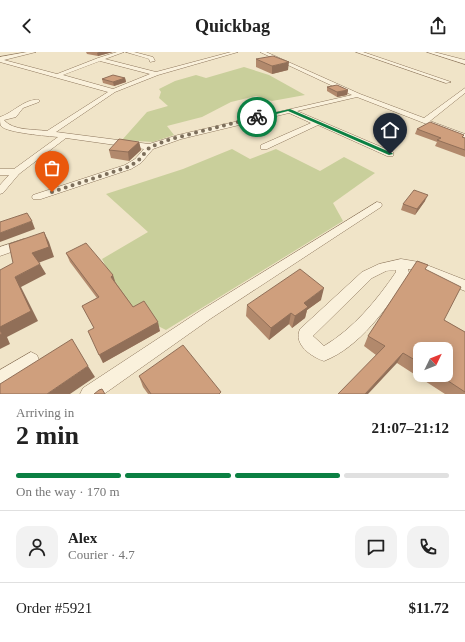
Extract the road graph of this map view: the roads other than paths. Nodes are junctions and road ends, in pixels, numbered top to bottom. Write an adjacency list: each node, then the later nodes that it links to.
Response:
1 (34, 52): 9 (street)
2 (122, 52): 8 (street)
3 (128, 52): 10 (street)
4 (236, 52): 12 (street)
5 (262, 52): 17 (street)
6 (358, 52): 14 (street)
7 (429, 52): 11 (street)
8 (100, 58): 12 (street); 13 (street)
9 (0, 59): 13 (street)
10 (152, 61)
11 (465, 62)
12 (156, 74): 16 (street)
13 (56, 76): 16 (street)
14 (448, 82)
15 (465, 90): 21 (street)
16 (113, 91): 23 (street)
17 (358, 95): 19 (street); 21 (street)
18 (37, 101): 20 (street)
19 (288, 110): 22 (street); 26 (street)
20 (0, 120): 23 (street)
21 (424, 122): 25 (street)
22 (317, 123): 27 (street); 28 (street)
23 (48, 134): 24 (street)
24 (63, 137): 26 (street); 30 (street)
25 (465, 137)
26 (150, 147): 32 (street)
27 (264, 147)
28 (390, 154)
29 (0, 172): 30 (street)
30 (16, 172): 31 (street)
31 (0, 191)
32 (37, 197)
33 (377, 205): 40 (street)
34 (33, 240): 35 (street)
35 (0, 252)
36 (401, 264): 36 (street); 37 (street)
37 (465, 286)
38 (31, 360): 39 (street)
39 (0, 380)
40 (89, 394)

